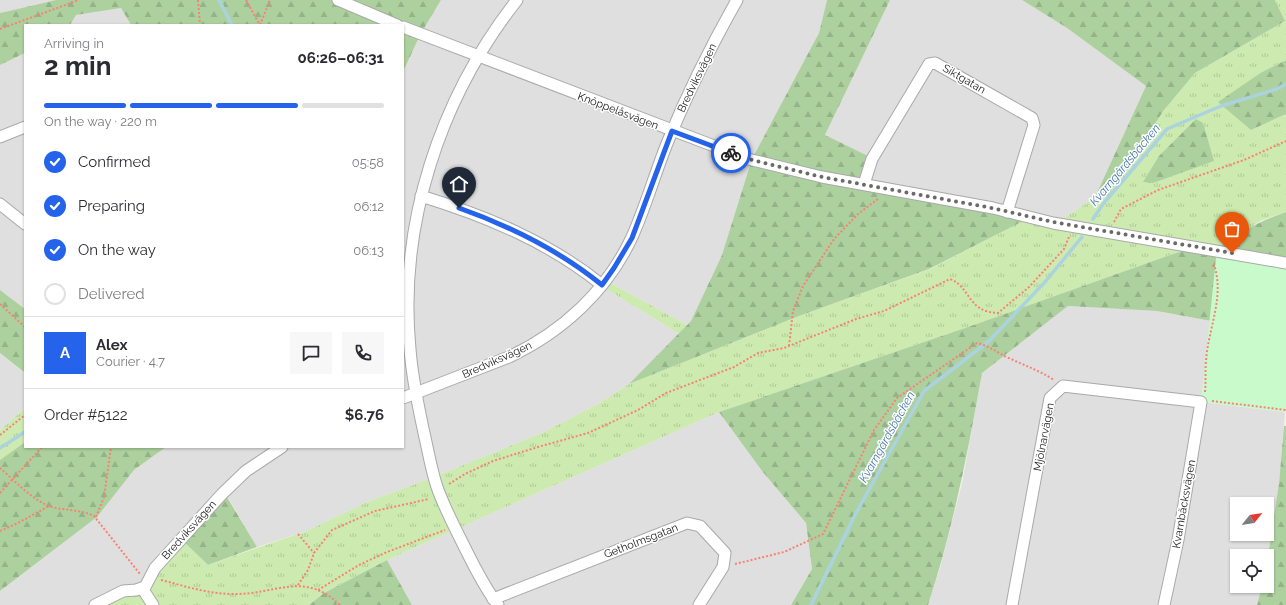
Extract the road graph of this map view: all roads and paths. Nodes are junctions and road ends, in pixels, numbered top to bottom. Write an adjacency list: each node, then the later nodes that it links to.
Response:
1 (79, 0): 13 (path)
2 (198, 0): 8 (path)
3 (246, 0): 9 (path)
4 (270, 0): 10 (path)
5 (338, 0): 11 (street)
6 (517, 0): 14 (street)
7 (737, 0): 16 (street, Bredviksvägen)
8 (200, 24)
9 (259, 24)
10 (260, 24)
11 (395, 24)
12 (404, 27): 14 (street, Knöppelåsvägen)
13 (0, 29)
14 (478, 57): 16 (street, Knöppelåsvägen); 20 (street)
15 (24, 127): 17 (street)
16 (672, 131): 19 (street, Knöppelåsvägen); 29 (street, Bredviksvägen)
17 (0, 137)
18 (1286, 141): 26 (path)
19 (864, 184): 23 (street, Knöppelåsvägen); 23 (street, Siktgatan)
20 (421, 196): 29 (street); 34 (street)
21 (882, 196): 32 (path)
22 (0, 204): 24 (street)
23 (1007, 212): 25 (street, Knöppelåsvägen)
24 (24, 223)
25 (1076, 227): 26 (street, Knöppelåsvägen); 32 (path)
26 (1108, 232): 28 (street, Knöppelåsvägen)
27 (1211, 258): 36 (path)
28 (1286, 263)
29 (602, 285): 34 (street, Bredviksvägen)
30 (0, 304): 31 (path)
31 (24, 326)
32 (789, 346): 45 (path)
33 (1063, 386): 36 (street); 53 (path); 63 (street, Mjölnarvägen)
34 (416, 393): 35 (street, Bredviksvägen); 45 (street, Getholmsgatan)
35 (404, 398)
36 (1205, 400): 37 (path); 64 (street, Kvarnbäcksvägen)
37 (1286, 410)
38 (24, 416): 39 (path)
39 (0, 435)
40 (41, 448): 44 (path)
41 (111, 448): 48 (path)
42 (280, 448): 54 (street, Bredviksvägen)
43 (0, 468): 44 (path)
44 (13, 479): 46 (path); 47 (path)
45 (438, 490): 49 (street, Getholmsgatan); 52 (path)
46 (0, 494)
47 (49, 506): 48 (path); 50 (path)
48 (96, 517): 54 (path)
49 (453, 526): 57 (path); 58 (street, Getholmsgatan)
50 (0, 531)
51 (298, 534): 52 (path)
52 (314, 552): 55 (path)
53 (723, 567): 58 (street, Getholmsgatan); 62 (street)
54 (150, 577): 55 (path); 56 (street, Bredviksvägen)
55 (298, 585): 57 (path)
56 (142, 588): 59 (street); 60 (street)
57 (318, 590): 61 (path)
58 (495, 602)
59 (95, 605)
60 (153, 605)
61 (340, 605)
62 (699, 605)
63 (1012, 605)
64 (1164, 605)

